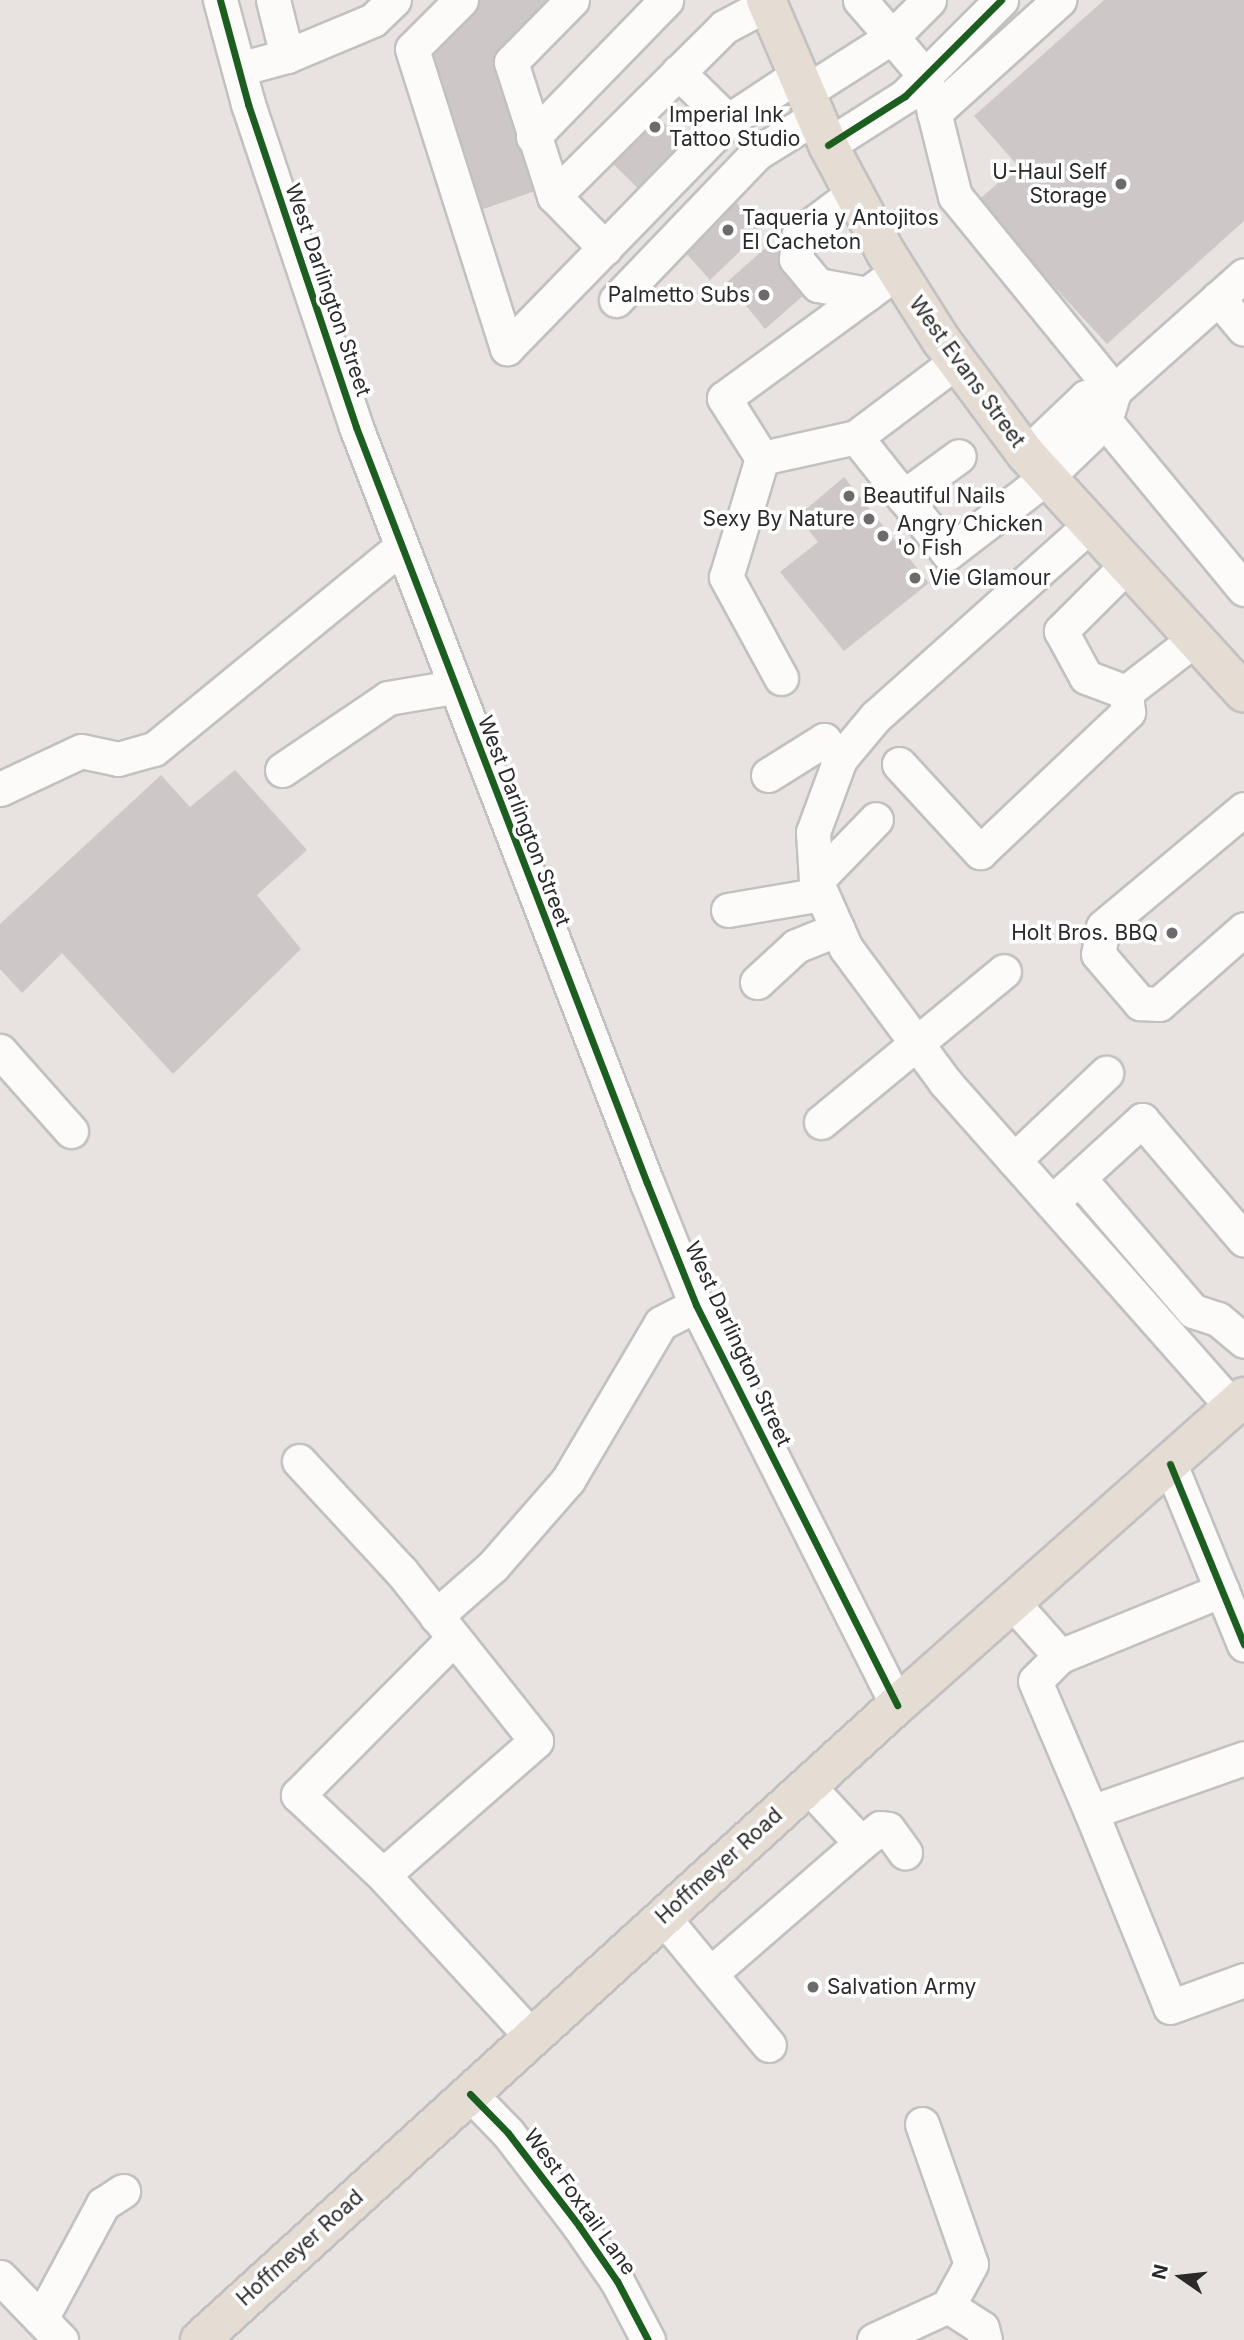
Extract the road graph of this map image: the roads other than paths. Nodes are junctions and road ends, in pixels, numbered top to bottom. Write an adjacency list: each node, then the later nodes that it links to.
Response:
1 (220, 0): 14 (street, West Darlington Street)
2 (273, 0): 13 (street)
3 (394, 0): 13 (street)
4 (461, 0): 23 (street)
5 (572, 0): 20 (street)
6 (666, 0): 20 (street)
7 (860, 0): 12 (street)
8 (929, 0): 12 (street)
9 (1001, 0): 16 (street)
10 (1059, 0): 18 (street)
11 (766, 2): 15 (street); 17 (main road, West Evans Street)
12 (892, 37): 16 (street); 17 (street)
13 (287, 56): 14 (street)
14 (239, 69): 38 (street, West Darlington Street)
15 (678, 72): 19 (street); 22 (street)
16 (925, 76): 17 (street); 18 (street)
17 (811, 108): 19 (street); 21 (main road, West Evans Street); 28 (street)
18 (934, 113): 31 (street)
19 (728, 121): 23 (street)
20 (533, 137): 22 (street)
21 (854, 193): 24 (main road, West Evans Street); 26 (street)
22 (554, 196): 23 (street)
23 (605, 248)
24 (897, 272): 26 (street); 30 (main road, West Evans Street)
25 (1244, 275): 27 (street)
26 (867, 294): 34 (street)
27 (1218, 298): 29 (street); 31 (street)
28 (616, 300)
29 (1244, 329)
30 (957, 361): 32 (street); 35 (main road, West Evans Street)
31 (1110, 406): 35 (street); 40 (street)
32 (856, 437): 34 (street); 36 (street)
33 (959, 456): 36 (street)
34 (762, 458): 42 (street)
35 (1037, 465): 36 (street); 37 (main road, West Evans Street)
36 (904, 497)
37 (1091, 524): 39 (main road, West Evans Street); 46 (street)
38 (401, 547): 44 (street, West Darlington Street); 50 (street)
39 (1128, 564): 41 (main road, West Evans Street); 45 (street)
40 (1244, 589)
41 (1196, 638): 43 (main road, West Evans Street); 45 (street)
42 (781, 678)
43 (1240, 682)
44 (453, 687): 48 (street); 68 (street, West Darlington Street)
45 (1126, 692): 47 (street)
46 (840, 759): 49 (street); 53 (street)
47 (899, 764)
48 (282, 770)
49 (768, 775)
50 (0, 789)
51 (1244, 809): 56 (street)
52 (876, 819): 53 (street)
53 (819, 887): 54 (street); 55 (street)
54 (728, 910)
55 (838, 929): 58 (street); 59 (street)
56 (1244, 929)
57 (1004, 971): 59 (street)
58 (757, 982)
59 (915, 1041): 62 (street); 64 (street)
60 (0, 1051): 63 (street)
61 (1106, 1073): 64 (street)
62 (821, 1122)
63 (71, 1130)
64 (1014, 1160): 66 (street)
65 (1079, 1178): 66 (street); 67 (street); 69 (street)
66 (1052, 1202): 70 (street)
67 (1244, 1240)
68 (696, 1305): 75 (street); 78 (street, West Darlington Street)
69 (1244, 1342)
70 (1238, 1402): 72 (main road, Hoffmeyer Road)
71 (299, 1461): 75 (street)
72 (1170, 1464): 73 (street); 74 (main road, Hoffmeyer Road)
73 (1222, 1590): 76 (street); 77 (street)
74 (1013, 1602): 77 (street); 78 (main road, Hoffmeyer Road)
75 (445, 1627): 84 (street); 84 (street)
76 (1244, 1644)
77 (1060, 1656): 81 (street)
78 (897, 1705): 80 (main road, Hoffmeyer Road)
79 (1244, 1758): 81 (street)
80 (808, 1786): 82 (street); 85 (main road, Hoffmeyer Road)
81 (1091, 1812): 87 (street)
82 (861, 1843): 83 (street); 86 (street)
83 (905, 1852)
84 (383, 1875): 88 (street)
85 (663, 1917): 86 (street); 88 (main road, Hoffmeyer Road)
86 (710, 1974): 89 (street)
87 (1244, 1980)
88 (532, 2037): 90 (main road, Hoffmeyer Road)
89 (769, 2045)
90 (470, 2094): 96 (main road, Hoffmeyer Road); 97 (street, West Foxtail Lane)
91 (922, 2124): 94 (street)
92 (123, 2190): 95 (street)
93 (0, 2277): 95 (street)
94 (948, 2306): 98 (street); 99 (street)
95 (51, 2329)
96 (200, 2340)
97 (648, 2340)
98 (874, 2340)
99 (985, 2340)

